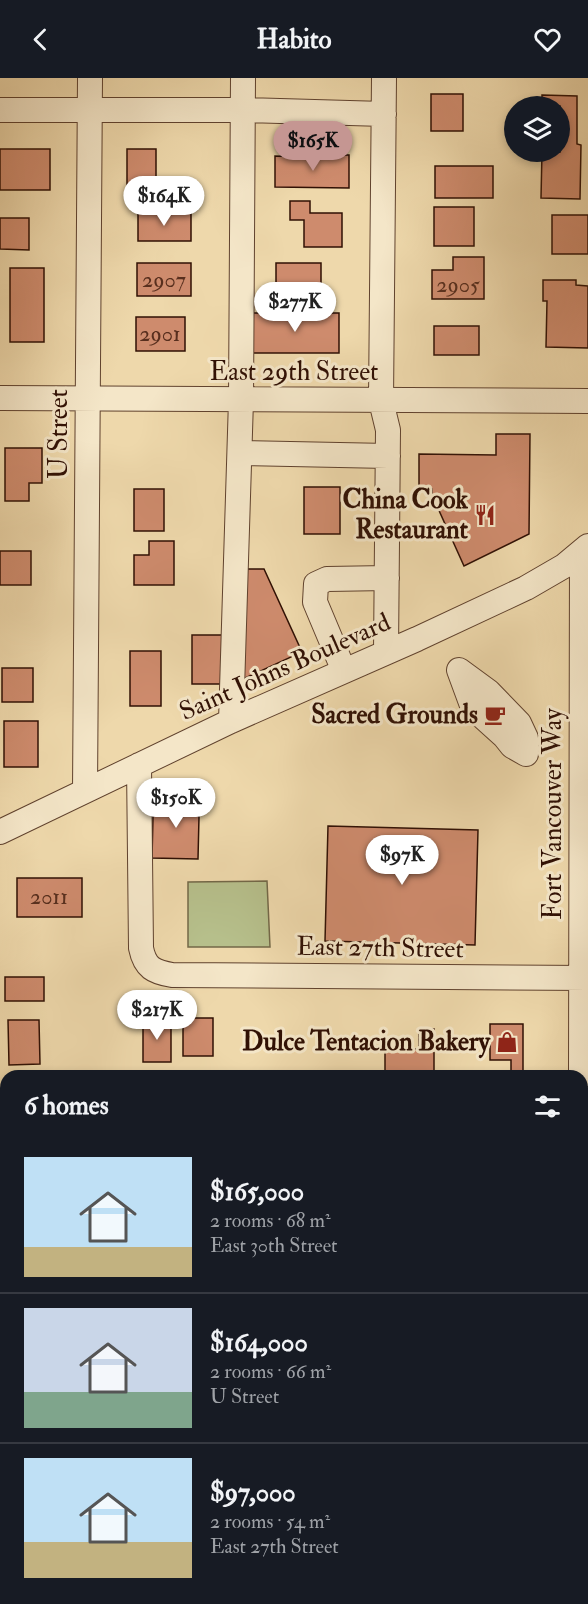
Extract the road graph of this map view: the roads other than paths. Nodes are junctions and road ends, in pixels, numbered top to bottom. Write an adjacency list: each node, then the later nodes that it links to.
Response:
1 (90, 78): 5 (street, U Street)
2 (243, 78): 6 (street)
3 (384, 78): 7 (street)
4 (0, 110): 5 (street)
5 (90, 110): 6 (street); 9 (street, U Street)
6 (243, 110): 7 (street); 10 (street)
7 (384, 114): 11 (street)
8 (0, 398): 9 (street, East 29th Street)
9 (88, 398): 10 (street, East 29th Street); 22 (street, U Street)
10 (241, 400): 11 (street, East 29th Street); 13 (street)
11 (381, 401): 12 (street, East 29th Street); 14 (street)
12 (588, 401)
13 (240, 453): 14 (street); 20 (street)
14 (388, 456): 16 (street)
15 (585, 549): 17 (street, Saint Johns Boulevard); 19 (street, Fort Vancouver Way)
16 (387, 578): 17 (street); 18 (street)
17 (386, 652): 18 (street, Saint Johns Boulevard)
18 (344, 671): 20 (street, Saint Johns Boulevard)
19 (585, 692): 24 (street, Fort Vancouver Way)
20 (231, 721): 21 (street, Saint Johns Boulevard)
21 (139, 765): 22 (street, Saint Johns Boulevard); 24 (street, East 27th Street)
22 (85, 791): 23 (street, Saint Johns Boulevard)
23 (0, 832)
24 (585, 978): 25 (street, Fort Vancouver Way)
25 (581, 1070)

